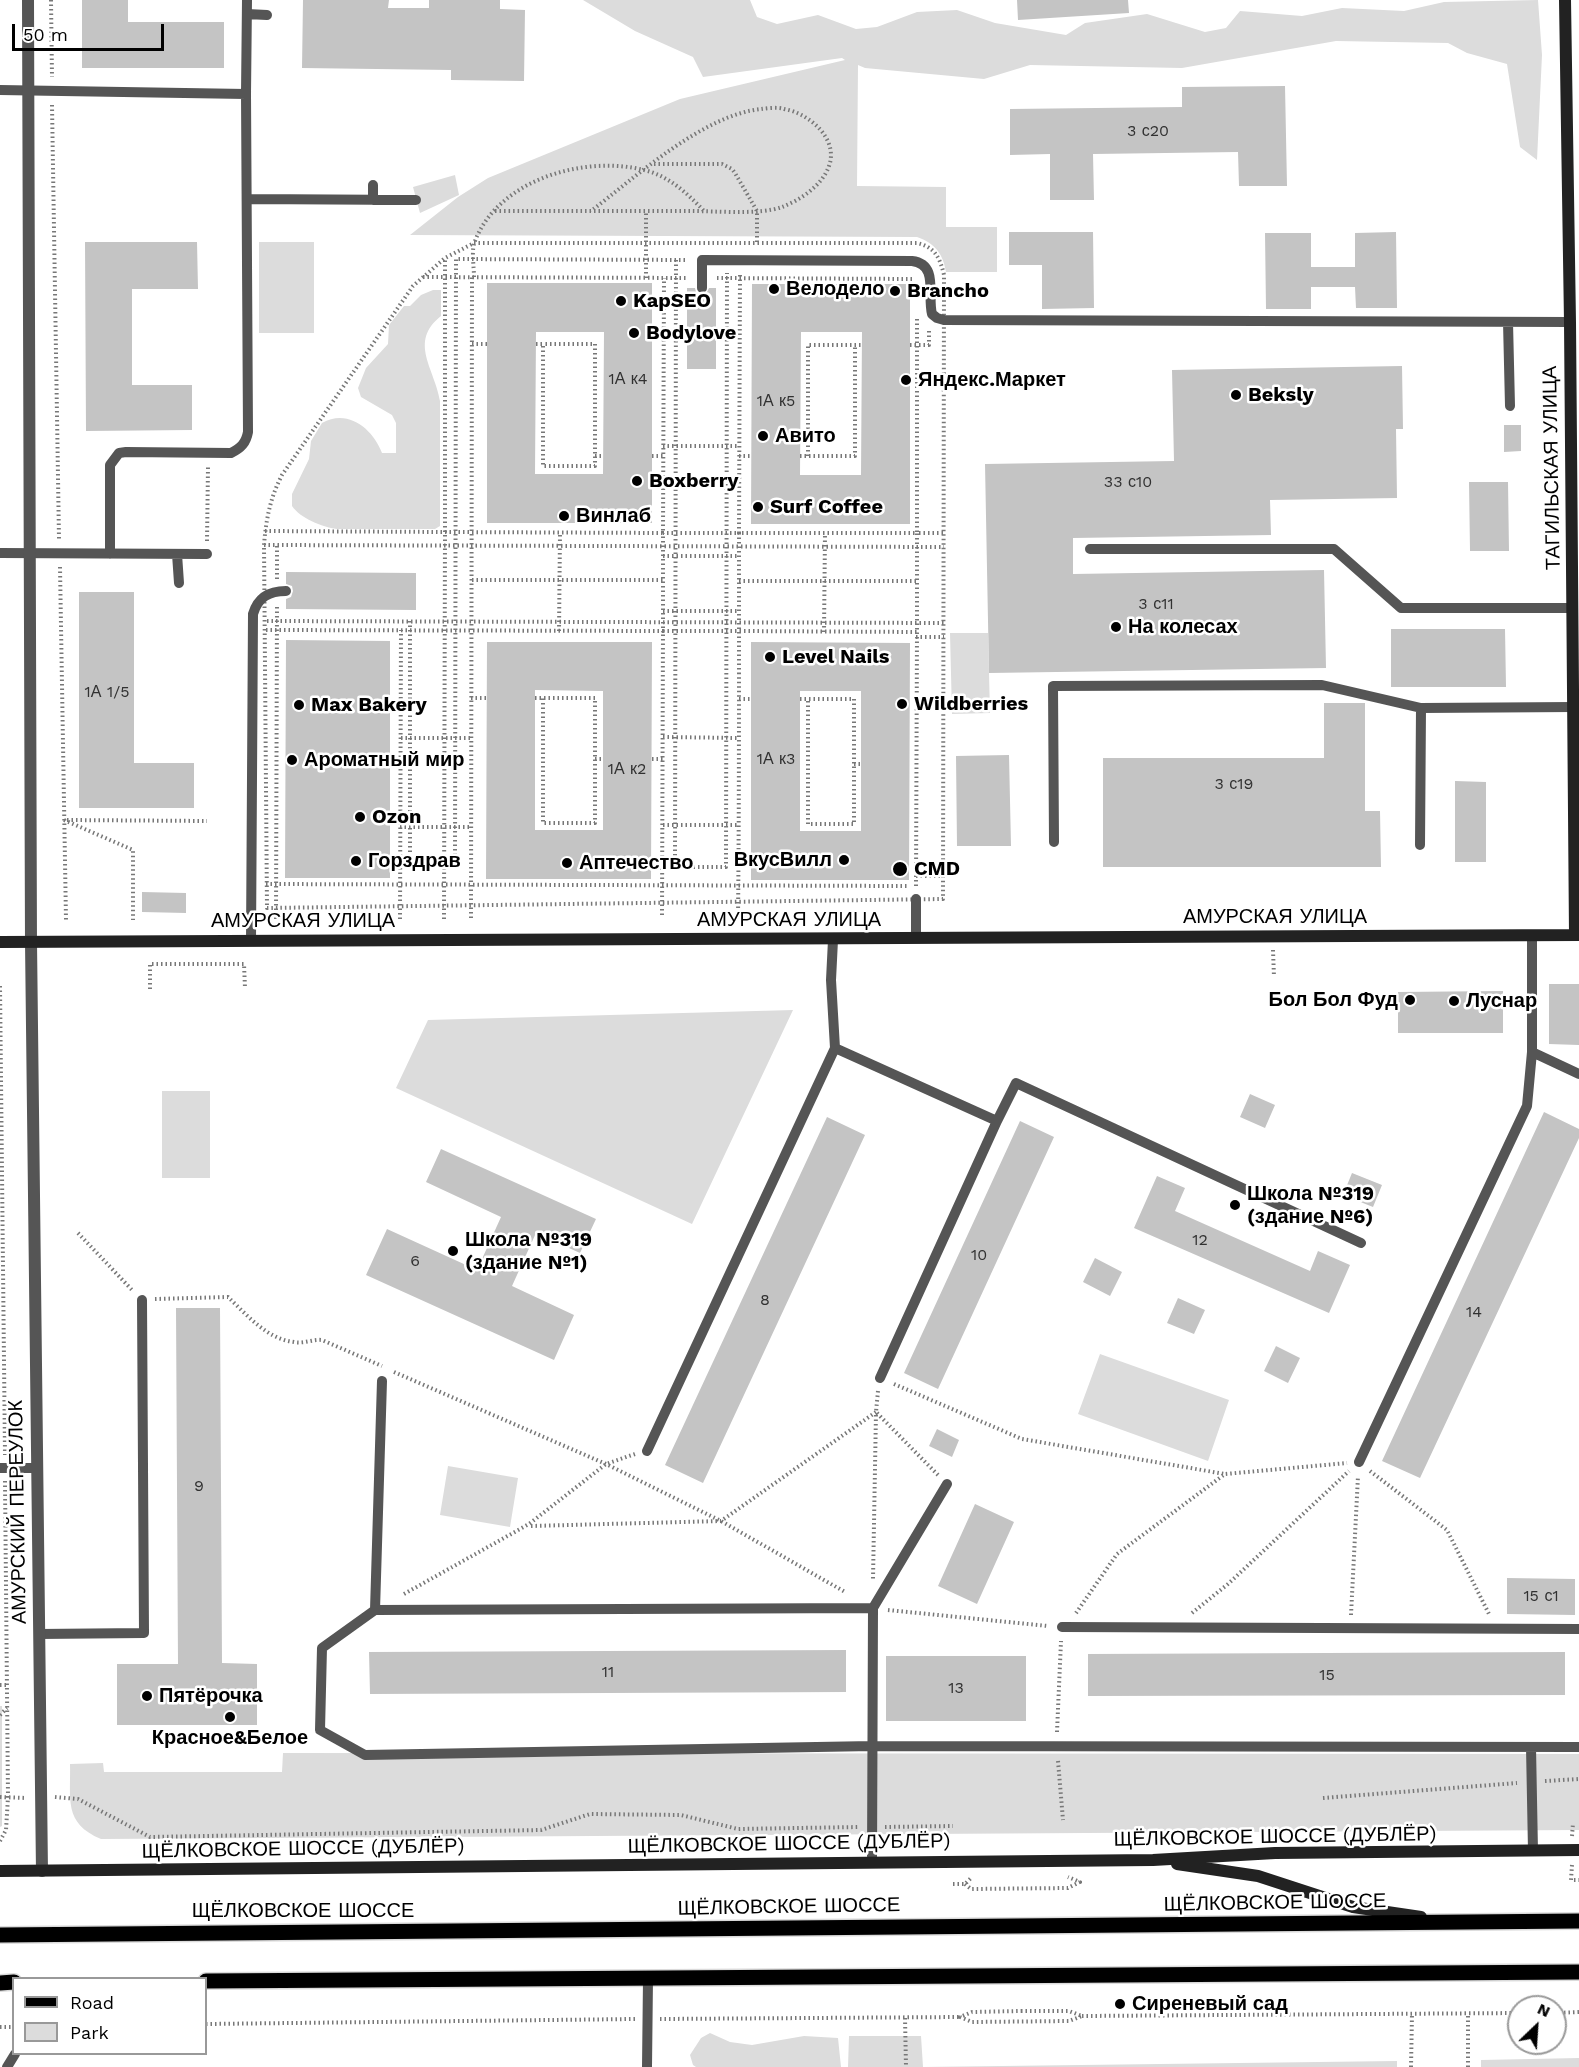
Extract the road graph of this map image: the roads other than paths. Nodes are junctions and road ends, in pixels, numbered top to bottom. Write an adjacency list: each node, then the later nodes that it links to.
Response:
1 (28, 0): 7 (street, АМУРСКИЙ ПЕРЕУЛОК)
2 (247, 0): 4 (lane)
3 (1565, 0): 15 (street, ТАГИЛЬСКАЯ УЛИЦА)
4 (247, 14): 5 (lane); 8 (lane)
5 (267, 15)
6 (0, 90): 7 (lane)
7 (28, 90): 8 (lane); 22 (street, АМУРСКИЙ ПЕРЕУЛОК)
8 (246, 93): 10 (lane)
9 (373, 185): 11 (lane)
10 (247, 199): 11 (lane); 19 (lane)
11 (373, 200): 12 (lane)
12 (416, 200)
13 (702, 283): 14 (lane)
14 (1508, 322): 15 (lane); 16 (lane)
15 (1570, 322): 25 (street, ТАГИЛЬСКАЯ УЛИЦА)
16 (1510, 406)
17 (1090, 549): 25 (lane)
18 (0, 554): 22 (lane)
19 (110, 554): 20 (lane); 22 (lane)
20 (177, 554): 21 (lane); 23 (lane)
21 (207, 554)
22 (30, 555): 37 (street, АМУРСКИЙ ПЕРЕУЛОК)
23 (178, 583)
24 (281, 591): 35 (lane)
25 (1573, 608): 27 (street, ТАГИЛЬСКАЯ УЛИЦА)
26 (1421, 708): 27 (lane); 28 (lane); 29 (lane)
27 (1574, 708): 32 (street, ТАГИЛЬСКАЯ УЛИЦА)
28 (1054, 842)
29 (1420, 845)
30 (916, 899): 33 (lane)
31 (1532, 935): 32 (street, АМУРСКАЯ УЛИЦА); 33 (street, АМУРСКАЯ УЛИЦА); 39 (lane)
32 (1577, 935)
33 (916, 938): 34 (street, АМУРСКАЯ УЛИЦА)
34 (833, 940): 35 (street, АМУРСКАЯ УЛИЦА); 38 (lane)
35 (251, 941): 37 (street, АМУРСКАЯ УЛИЦА)
36 (0, 942): 37 (street, АМУРСКАЯ УЛИЦА)
37 (31, 942): 49 (street, АМУРСКИЙ ПЕРЕУЛОК)
38 (835, 1048): 41 (lane); 46 (lane)
39 (1532, 1052): 40 (lane); 47 (lane)
40 (1579, 1074)
41 (998, 1120): 42 (lane); 44 (lane)
42 (1361, 1243)
43 (142, 1300): 55 (lane)
44 (879, 1378)
45 (382, 1381): 52 (lane)
46 (647, 1451)
47 (1359, 1462)
48 (3, 1468): 49 (lane)
49 (37, 1468): 55 (street, АМУРСКИЙ ПЕРЕУЛОК)
50 (946, 1484): 51 (lane)
51 (873, 1608): 52 (lane); 56 (lane)
52 (375, 1610): 56 (lane)
53 (1062, 1627): 54 (lane)
54 (1579, 1629)
55 (39, 1634): 64 (street, АМУРСКИЙ ПЕРЕУЛОК)
56 (873, 1746): 57 (lane); 62 (lane)
57 (1531, 1747): 58 (lane); 60 (lane)
58 (1579, 1748)
59 (1579, 1850): 60 (street, ЩЁЛКОВСКОЕ ШОССЕ (ДУБЛЁР))
60 (1533, 1851): 61 (street, ЩЁЛКОВСКОЕ ШОССЕ (ДУБЛЁР))
61 (1153, 1860): 62 (street, ЩЁЛКОВСКОЕ ШОССЕ (ДУБЛЁР)); 66 (street)
62 (872, 1862): 64 (street, ЩЁЛКОВСКОЕ ШОССЕ (ДУБЛЁР))
63 (0, 1871): 64 (street, ЩЁЛКОВСКОЕ ШОССЕ (ДУБЛЁР))
64 (42, 1871)
65 (1579, 1921): 66 (main road, ЩЁЛКОВСКОЕ ШОССЕ)
66 (1451, 1922): 67 (main road, ЩЁЛКОВСКОЕ ШОССЕ)
67 (0, 1933)
68 (1579, 1972): 69 (main road)
69 (648, 1979): 70 (main road); 71 (lane)
70 (207, 1982)
71 (647, 2067)

